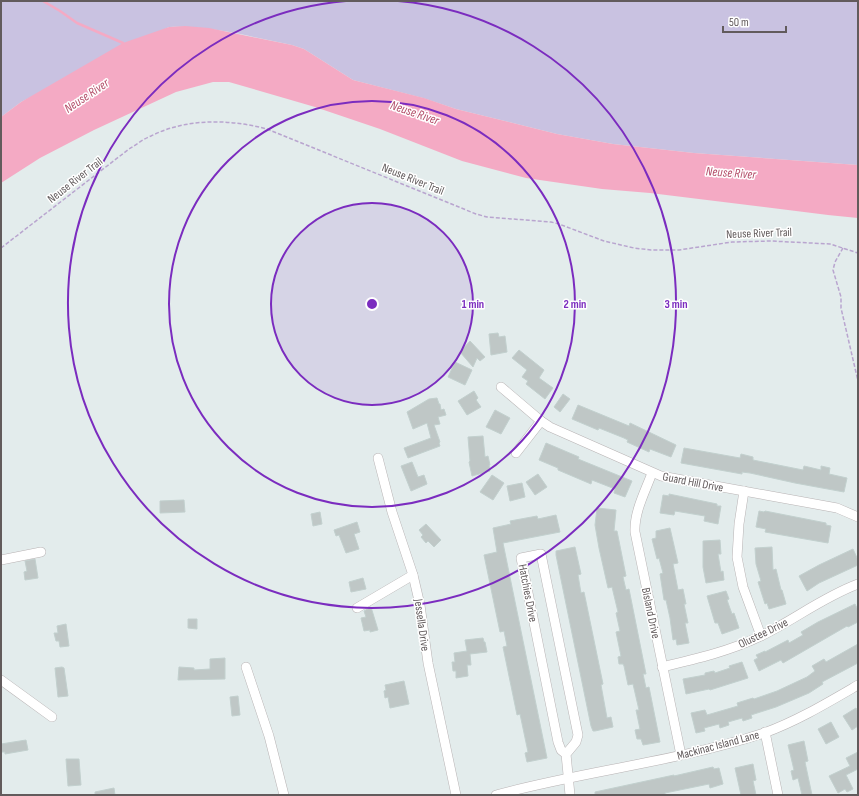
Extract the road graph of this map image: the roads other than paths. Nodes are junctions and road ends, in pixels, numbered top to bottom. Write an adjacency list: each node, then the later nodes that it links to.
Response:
1 (500, 387): 2 (street, Guard Hill Drive)
2 (541, 421): 3 (street); 5 (street, Guard Hill Drive)
3 (516, 453)
4 (378, 458): 10 (street, Jessella Drive)
5 (652, 473): 6 (street, Guard Hill Drive); 15 (street, Bisland Drive)
6 (744, 491): 7 (street, Guard Hill Drive); 13 (street)
7 (858, 517)
8 (41, 552): 9 (street)
9 (1, 560)
10 (413, 575): 12 (street); 24 (street, Jessella Drive)
11 (858, 584): 13 (street, Olustee Drive)
12 (357, 608)
13 (761, 636): 15 (street, Olustee Drive)
14 (246, 667): 23 (street)
15 (662, 667): 21 (street, Bisland Drive)
16 (1, 680): 18 (street)
17 (858, 685): 19 (street, Mackinac Island Lane)
18 (52, 717)
19 (765, 732): 21 (street, Mackinac Island Lane); 27 (street)
20 (566, 754): 20 (street, Hatchies Drive); 22 (street, Hatchies Drive)
21 (681, 756): 22 (street, Mackinac Island Lane)
22 (568, 778): 25 (street, Mackinac Island Lane); 26 (street, Hatchies Drive)
23 (284, 795)
24 (456, 795)
25 (496, 795)
26 (570, 795)
27 (778, 795)

